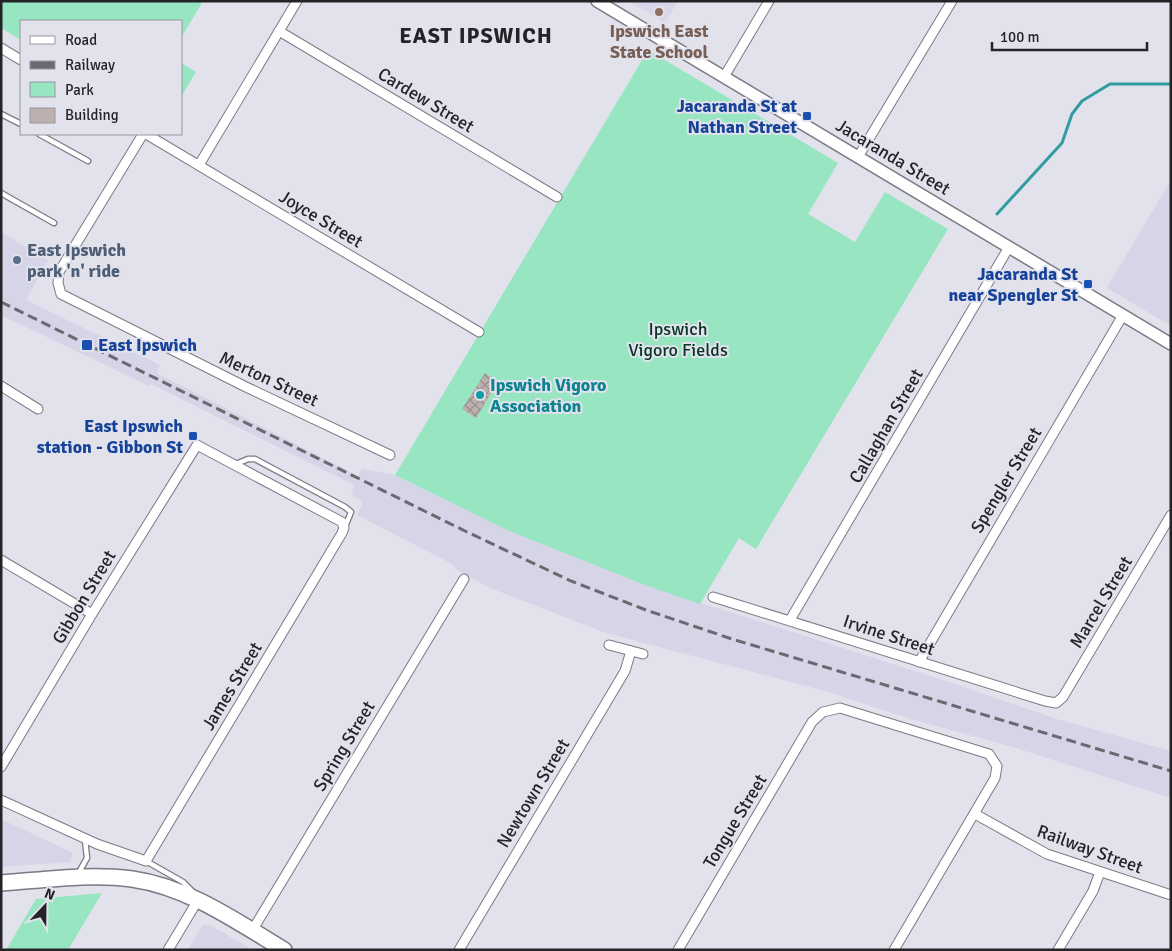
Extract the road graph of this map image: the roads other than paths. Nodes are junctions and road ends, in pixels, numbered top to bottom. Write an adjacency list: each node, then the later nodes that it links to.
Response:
1 (297, 1): 5 (street)
2 (596, 1): 8 (street, Jacaranda Street)
3 (769, 1): 8 (street)
4 (952, 1): 14 (street)
5 (279, 31): 16 (street); 18 (street, Cardew Street)
6 (1, 48): 7 (street)
7 (20, 59)
8 (724, 77): 14 (street, Jacaranda Street)
9 (1, 114): 10 (lane)
10 (20, 124)
11 (41, 135): 15 (lane)
12 (143, 135): 26 (street, Merton Street)
13 (146, 135): 16 (street, Joyce Street)
14 (858, 157): 20 (street, Jacaranda Street)
15 (88, 161)
16 (199, 165): 22 (street, Joyce Street)
17 (1, 193): 19 (lane)
18 (557, 197)
19 (54, 223)
20 (1009, 247): 21 (street, Jacaranda Street); 34 (street, Callaghan Street)
21 (1123, 315): 23 (street, Jacaranda Street); 38 (street, Spengler Street)
22 (479, 332)
23 (1171, 344)
24 (1, 386): 25 (street)
25 (38, 409)
26 (390, 455)
27 (236, 464): 29 (street); 29 (lane); 33 (street, Gibbon Street)
28 (1171, 515): 39 (street, Marcel Street)
29 (344, 528): 44 (street, James Street)
30 (1, 560): 33 (street)
31 (464, 579): 50 (street, Spring Street)
32 (713, 597): 34 (street, Irvine Street)
33 (92, 614): 40 (street, Gibbon Street)
34 (790, 620): 38 (street, Irvine Street)
35 (609, 645): 36 (street)
36 (631, 651): 37 (street); 53 (street, Newtown Street)
37 (643, 654)
38 (919, 662): 39 (street, Irvine Street)
39 (1056, 703)
40 (1, 767)
41 (1, 800): 43 (street)
42 (975, 814): 45 (street, Railway Street); 54 (street, Tongue Street); 55 (street)
43 (85, 839): 44 (street); 46 (lane)
44 (146, 861): 49 (lane)
45 (1100, 872): 48 (street, Railway Street); 56 (street)
46 (76, 878): 47 (main road); 49 (main road)
47 (1, 883)
48 (1171, 895)
49 (198, 900): 50 (main road); 51 (street)
50 (252, 931): 52 (main road)
51 (168, 950)
52 (284, 950)
53 (459, 950)
54 (678, 950)
55 (894, 950)
56 (1058, 950)

